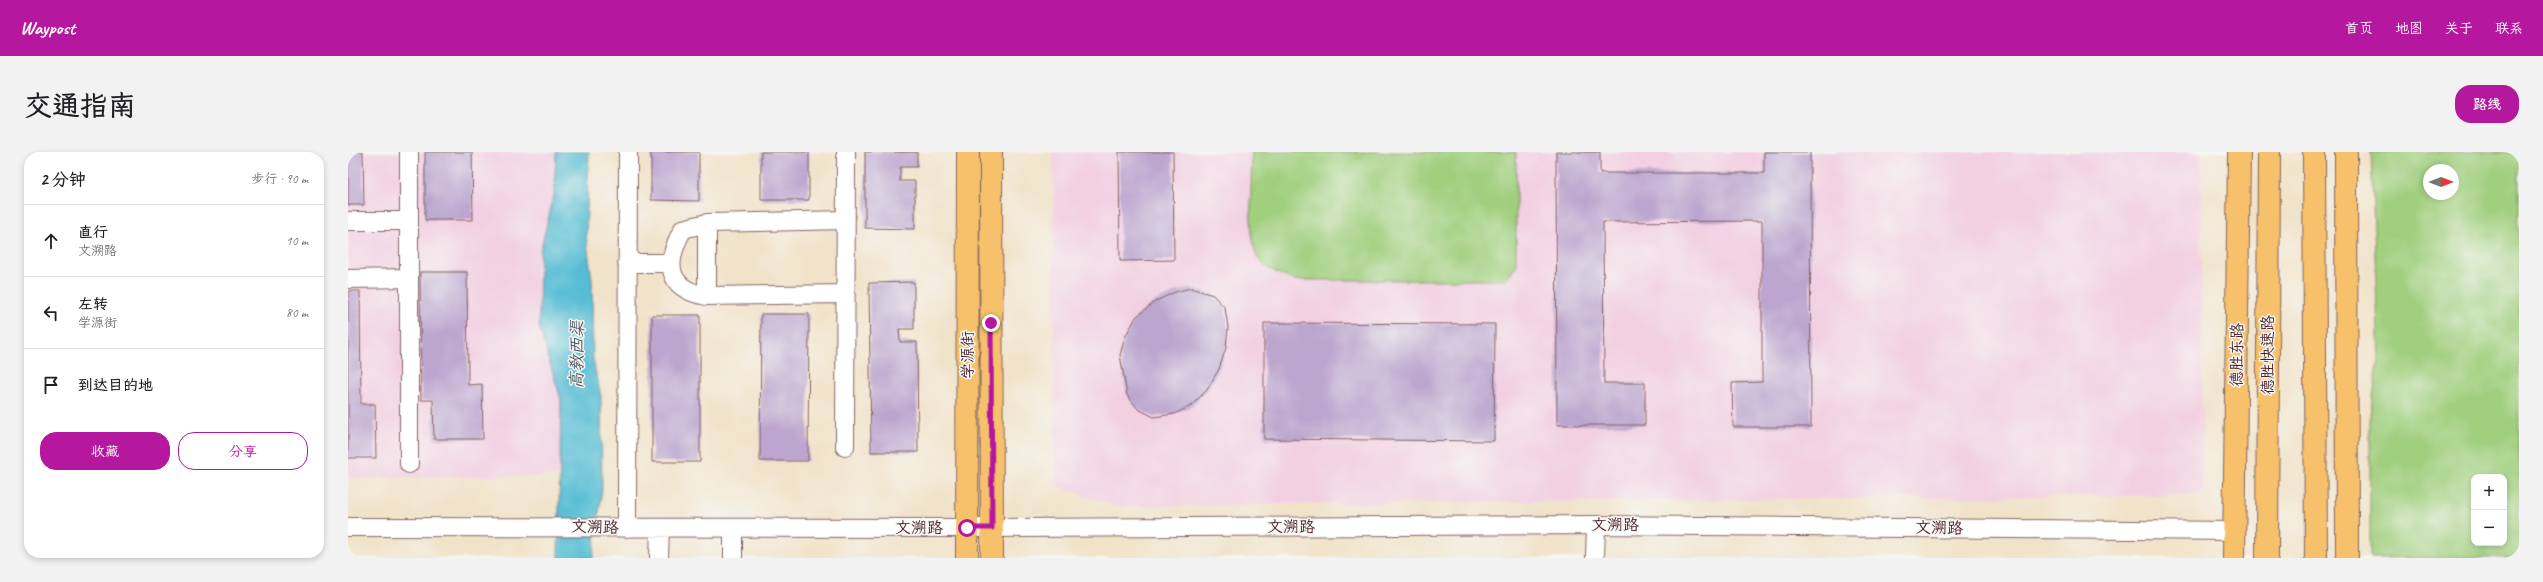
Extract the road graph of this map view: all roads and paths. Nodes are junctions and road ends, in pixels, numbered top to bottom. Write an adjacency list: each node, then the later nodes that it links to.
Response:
1 (409, 152): 12 (street)
2 (628, 152): 14 (street)
3 (846, 152): 10 (street)
4 (968, 152): 27 (main road, 学源街)
5 (991, 152): 28 (main road, 学源街)
6 (2239, 152): 29 (main road, 德胜东路)
7 (2269, 152): 36 (main road, 德胜快速路)
8 (2314, 152): 37 (main road)
9 (2346, 152): 38 (main road)
10 (846, 220): 13 (street); 18 (street)
11 (348, 221): 12 (street)
12 (409, 221): 17 (street)
13 (707, 223): 15 (street); 19 (street)
14 (627, 263): 15 (street); 24 (street)
15 (670, 263): 19 (street)
16 (348, 278): 17 (street)
17 (409, 278): 21 (street)
18 (846, 294): 19 (street); 20 (street)
19 (707, 296)
20 (845, 448)
21 (409, 464)
22 (1596, 525): 28 (street, 文溯路); 29 (street, 文溯路); 34 (street)
23 (348, 527): 24 (street, 文溯路)
24 (627, 528): 25 (street, 文溯路)
25 (660, 528): 26 (street, 文溯路); 30 (street)
26 (733, 528): 27 (street, 文溯路); 31 (street)
27 (967, 528): 28 (street, 文溯路); 32 (main road, 学源街)
28 (992, 528): 33 (main road, 学源街)
29 (2235, 531): 35 (main road, 德胜东路)
30 (659, 558)
31 (733, 558)
32 (967, 558)
33 (992, 558)
34 (1595, 558)
35 (2234, 558)
36 (2267, 558)
37 (2316, 558)
38 (2347, 558)

